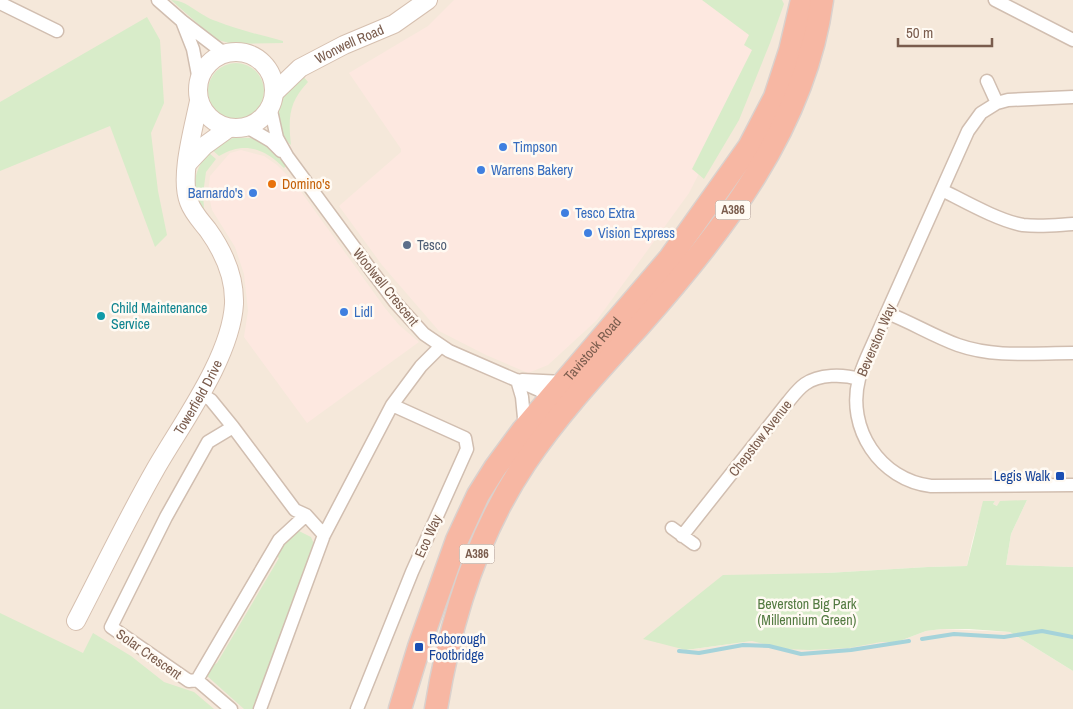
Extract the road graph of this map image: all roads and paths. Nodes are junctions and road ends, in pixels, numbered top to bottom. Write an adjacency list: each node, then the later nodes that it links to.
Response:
1 (158, 0): 7 (street)
2 (428, 0): 14 (street, Wonwell Road)
3 (802, 0): 29 (highway, Tavistock Road / A386)
4 (822, 0): 29 (highway, Tavistock Road / A386)
5 (995, 0): 9 (street)
6 (0, 3): 8 (street)
7 (182, 21): 10 (street); 11 (street)
8 (57, 31)
9 (1073, 40)
10 (225, 54): 11 (street); 14 (street)
11 (199, 80): 15 (street)
12 (987, 81): 16 (street)
13 (1073, 97): 16 (street, Beverston Way)
14 (272, 100): 17 (street); 19 (street, Woolwell Crescent)
15 (200, 101): 18 (street); 20 (street, Towerfield Drive)
16 (997, 103): 21 (street, Beverston Way)
17 (247, 127): 18 (street); 19 (street, Woolwell Crescent)
18 (229, 128): 20 (street)
19 (286, 156): 24 (street, Woolwell Crescent)
20 (188, 163): 28 (street, Towerfield Drive)
21 (942, 190): 22 (street); 23 (street, Beverston Way)
22 (1073, 224)
23 (887, 313): 25 (street); 26 (street, Beverston Way)
24 (440, 346): 27 (street, Woolwell Crescent); 30 (street)
25 (1073, 353)
26 (859, 379): 33 (street, Beverston Way); 37 (street, Chepstow Avenue)
27 (516, 380): 29 (street); 29 (street, Woolwell Crescent); 32 (street)
28 (200, 393): 31 (street); 39 (street, Towerfield Drive)
29 (558, 399): 32 (highway, Tavistock Road / A386); 45 (highway, Tavistock Road / A386)
30 (392, 405): 36 (street); 43 (street, Eco Way)
31 (233, 426): 34 (street); 40 (street, Solar Crescent)
32 (524, 428): 44 (highway, Tavistock Road / A386)
33 (1073, 485)
34 (306, 515): 36 (street); 40 (street, Solar Crescent)
35 (672, 528): 37 (street)
36 (324, 535): 42 (street)
37 (682, 536): 38 (street)
38 (694, 544)
39 (76, 621)
40 (197, 680): 41 (street)
41 (231, 709)
42 (260, 709)
43 (356, 709)
44 (400, 709)
45 (436, 709)

